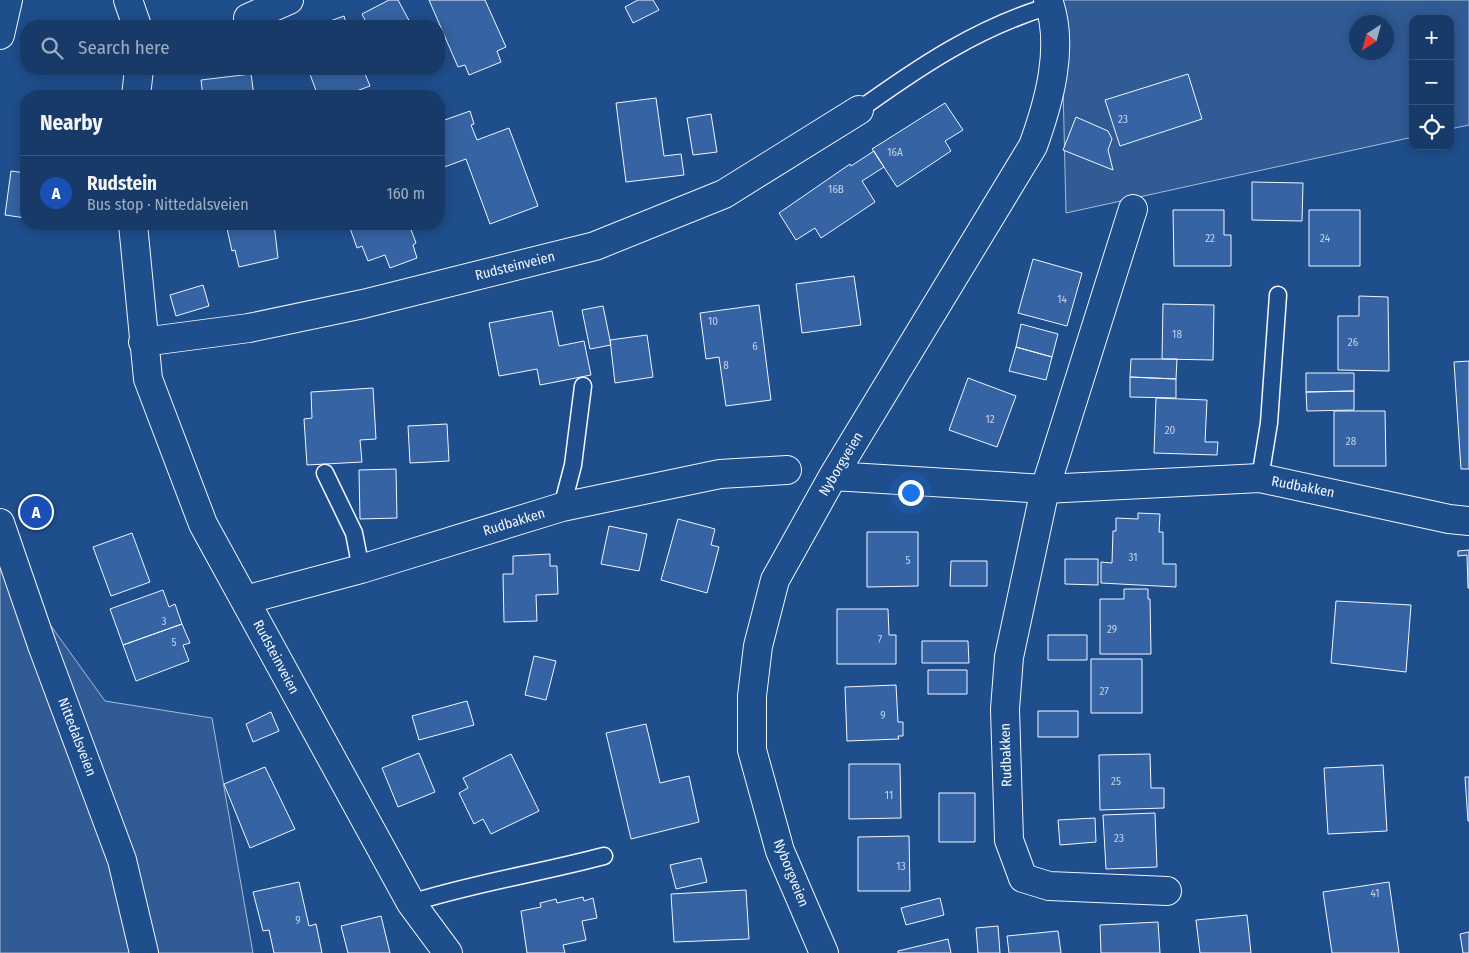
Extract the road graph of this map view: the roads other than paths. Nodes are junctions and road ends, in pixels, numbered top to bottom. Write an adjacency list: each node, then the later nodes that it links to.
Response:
1 (8, 0): 7 (street)
2 (128, 0): 6 (street)
3 (289, 0): 5 (street)
4 (1049, 3): 10 (lane); 18 (street, Nyborgveien)
5 (248, 18)
6 (135, 20)
7 (0, 35)
8 (138, 75): 9 (street)
9 (136, 90)
10 (859, 110): 14 (street, Rudsteinveien)
11 (1132, 209): 20 (street, Rudbakken)
12 (134, 230): 14 (street, Rudsteinveien)
13 (1278, 295): 19 (lane)
14 (143, 342): 25 (street, Rudsteinveien)
15 (584, 386): 21 (lane)
16 (787, 470): 21 (street, Rudbakken)
17 (325, 473): 24 (lane)
18 (833, 476): 20 (street, Rudbakken); 31 (street, Nyborgveien)
19 (1260, 478): 20 (street, Rudbakken); 22 (street, Rudbakken)
20 (1045, 489): 27 (street, Rudbakken)
21 (562, 507): 24 (street, Rudbakken)
22 (1469, 520)
23 (0, 523): 29 (street, Nittedalsveien)
24 (361, 569): 25 (street, Rudbakken)
25 (246, 600): 28 (street, Rudsteinveien)
26 (604, 856): 28 (lane)
27 (1167, 891)
28 (411, 903): 30 (street, Rudsteinveien)
29 (144, 953)
30 (448, 953)
31 (824, 953)

